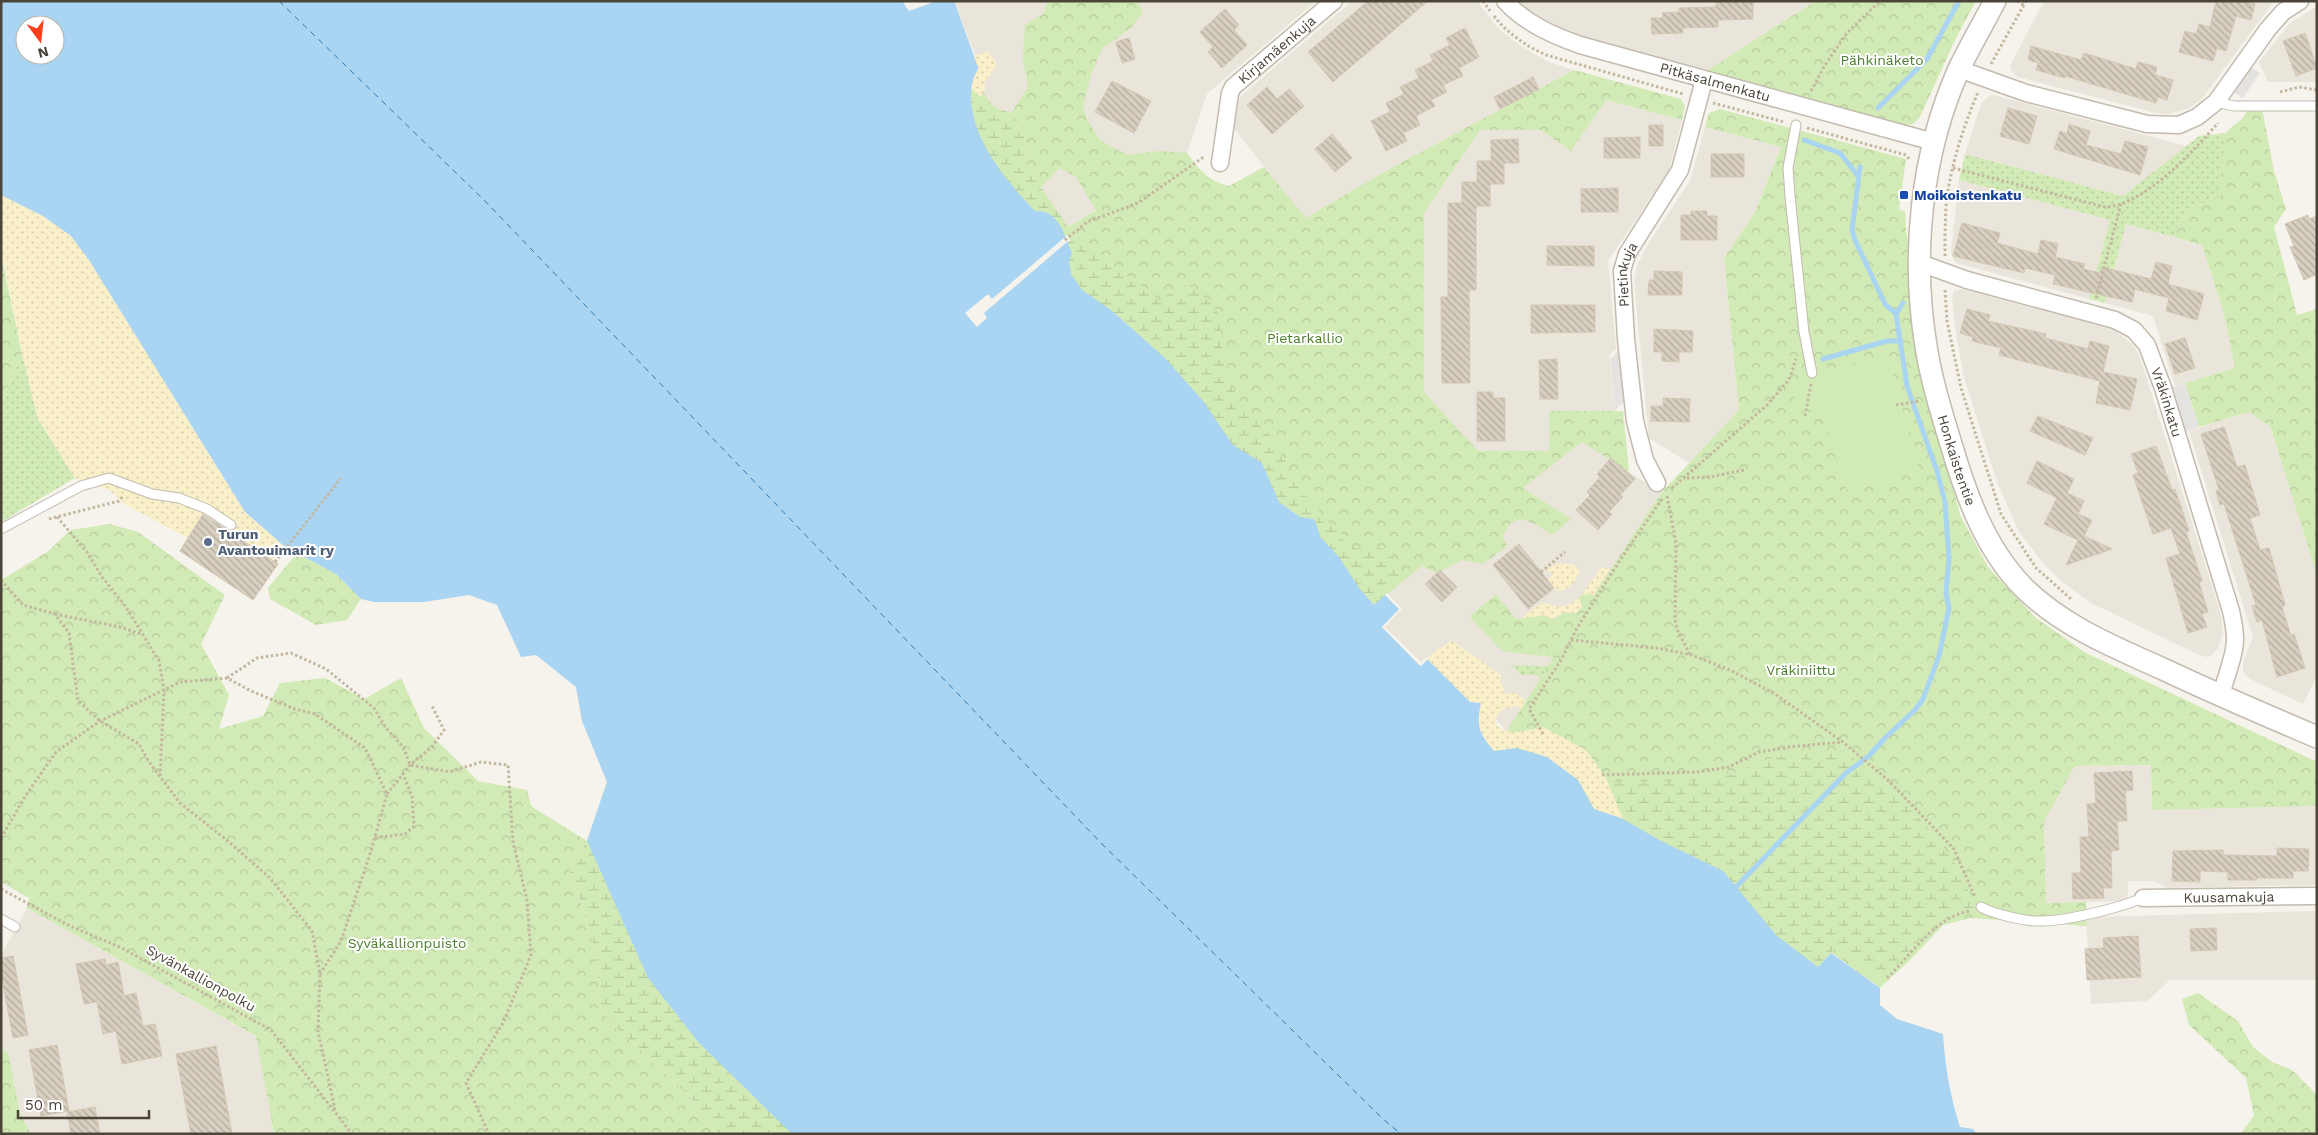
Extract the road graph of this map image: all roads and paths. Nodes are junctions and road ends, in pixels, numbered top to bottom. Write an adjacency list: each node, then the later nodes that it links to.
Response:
1 (1334, 1): 17 (street, Kirjamäenkuja)
2 (1505, 1): 10 (street, Pitkäsalmenkatu)
3 (1880, 1): 11 (path)
4 (1995, 1): 8 (street, Honkaistentie)
5 (2017, 1): 7 (path)
6 (2300, 1): 12 (street)
7 (2025, 3): 9 (path)
8 (1959, 69): 9 (street); 16 (street, Honkaistentie)
9 (1984, 77): 12 (street); 19 (path)
10 (1704, 80): 16 (street, Pitkäsalmenkatu); 32 (street, Pietinkuja)
11 (1808, 96)
12 (2216, 102): 13 (lane)
13 (2234, 106): 14 (lane); 20 (path)
14 (2317, 106)
15 (1796, 125): 25 (lane)
16 (1934, 142): 22 (street, Honkaistentie)
17 (1223, 144): 18 (street, Kirjamäenkuja); 21 (path)
18 (1220, 163)
19 (1953, 168): 20 (path); 23 (path)
20 (2121, 204): 24 (path)
21 (1065, 240)
22 (1920, 262): 23 (street, Vräkinkatu); 48 (street, Honkaistentie)
23 (1944, 271): 24 (street, Vräkinkatu); 41 (path)
24 (2092, 314): 48 (street, Vräkinkatu)
25 (1804, 332): 26 (lane); 30 (path)
26 (1812, 373): 27 (path)
27 (1805, 416)
28 (1744, 470): 30 (path)
29 (341, 478): 38 (path)
30 (1686, 478): 32 (path)
31 (132, 486): 33 (path); 34 (lane); 35 (lane)
32 (1662, 488): 44 (path); 45 (path)
33 (57, 517): 34 (path); 43 (path)
34 (16, 522): 36 (lane)
35 (231, 526)
36 (1, 530)
37 (1565, 552): 39 (path)
38 (275, 562)
39 (1542, 572)
40 (1, 580): 42 (path)
41 (2072, 600)
42 (55, 614): 43 (path); 50 (path)
43 (142, 634): 47 (path)
44 (1571, 640): 45 (path); 51 (path)
45 (1690, 654): 53 (path)
46 (227, 678): 47 (path); 54 (path); 58 (path)
47 (164, 690): 50 (path); 57 (path)
48 (2221, 696): 52 (street, Honkaistentie)
49 (432, 706): 54 (path)
50 (100, 721): 57 (path); 59 (path)
51 (1543, 734)
52 (2317, 737)
53 (1843, 742): 56 (path); 64 (path)
54 (410, 766): 55 (path); 71 (path)
55 (403, 774): 58 (path); 60 (path)
56 (1602, 775)
57 (160, 777): 67 (path)
58 (387, 794): 60 (path)
59 (1, 838)
60 (375, 838): 67 (path)
61 (1, 889): 69 (path, Syvänkallionpolku)
62 (2317, 896): 63 (street, Kuusamakuja)
63 (2142, 898): 64 (lane)
64 (1981, 907): 68 (path)
65 (1, 919): 66 (lane)
66 (15, 927)
67 (320, 974): 69 (path)
68 (1887, 978)
69 (335, 1110): 70 (path, Syvänkallionpolku)
70 (352, 1134)
71 (489, 1134)

